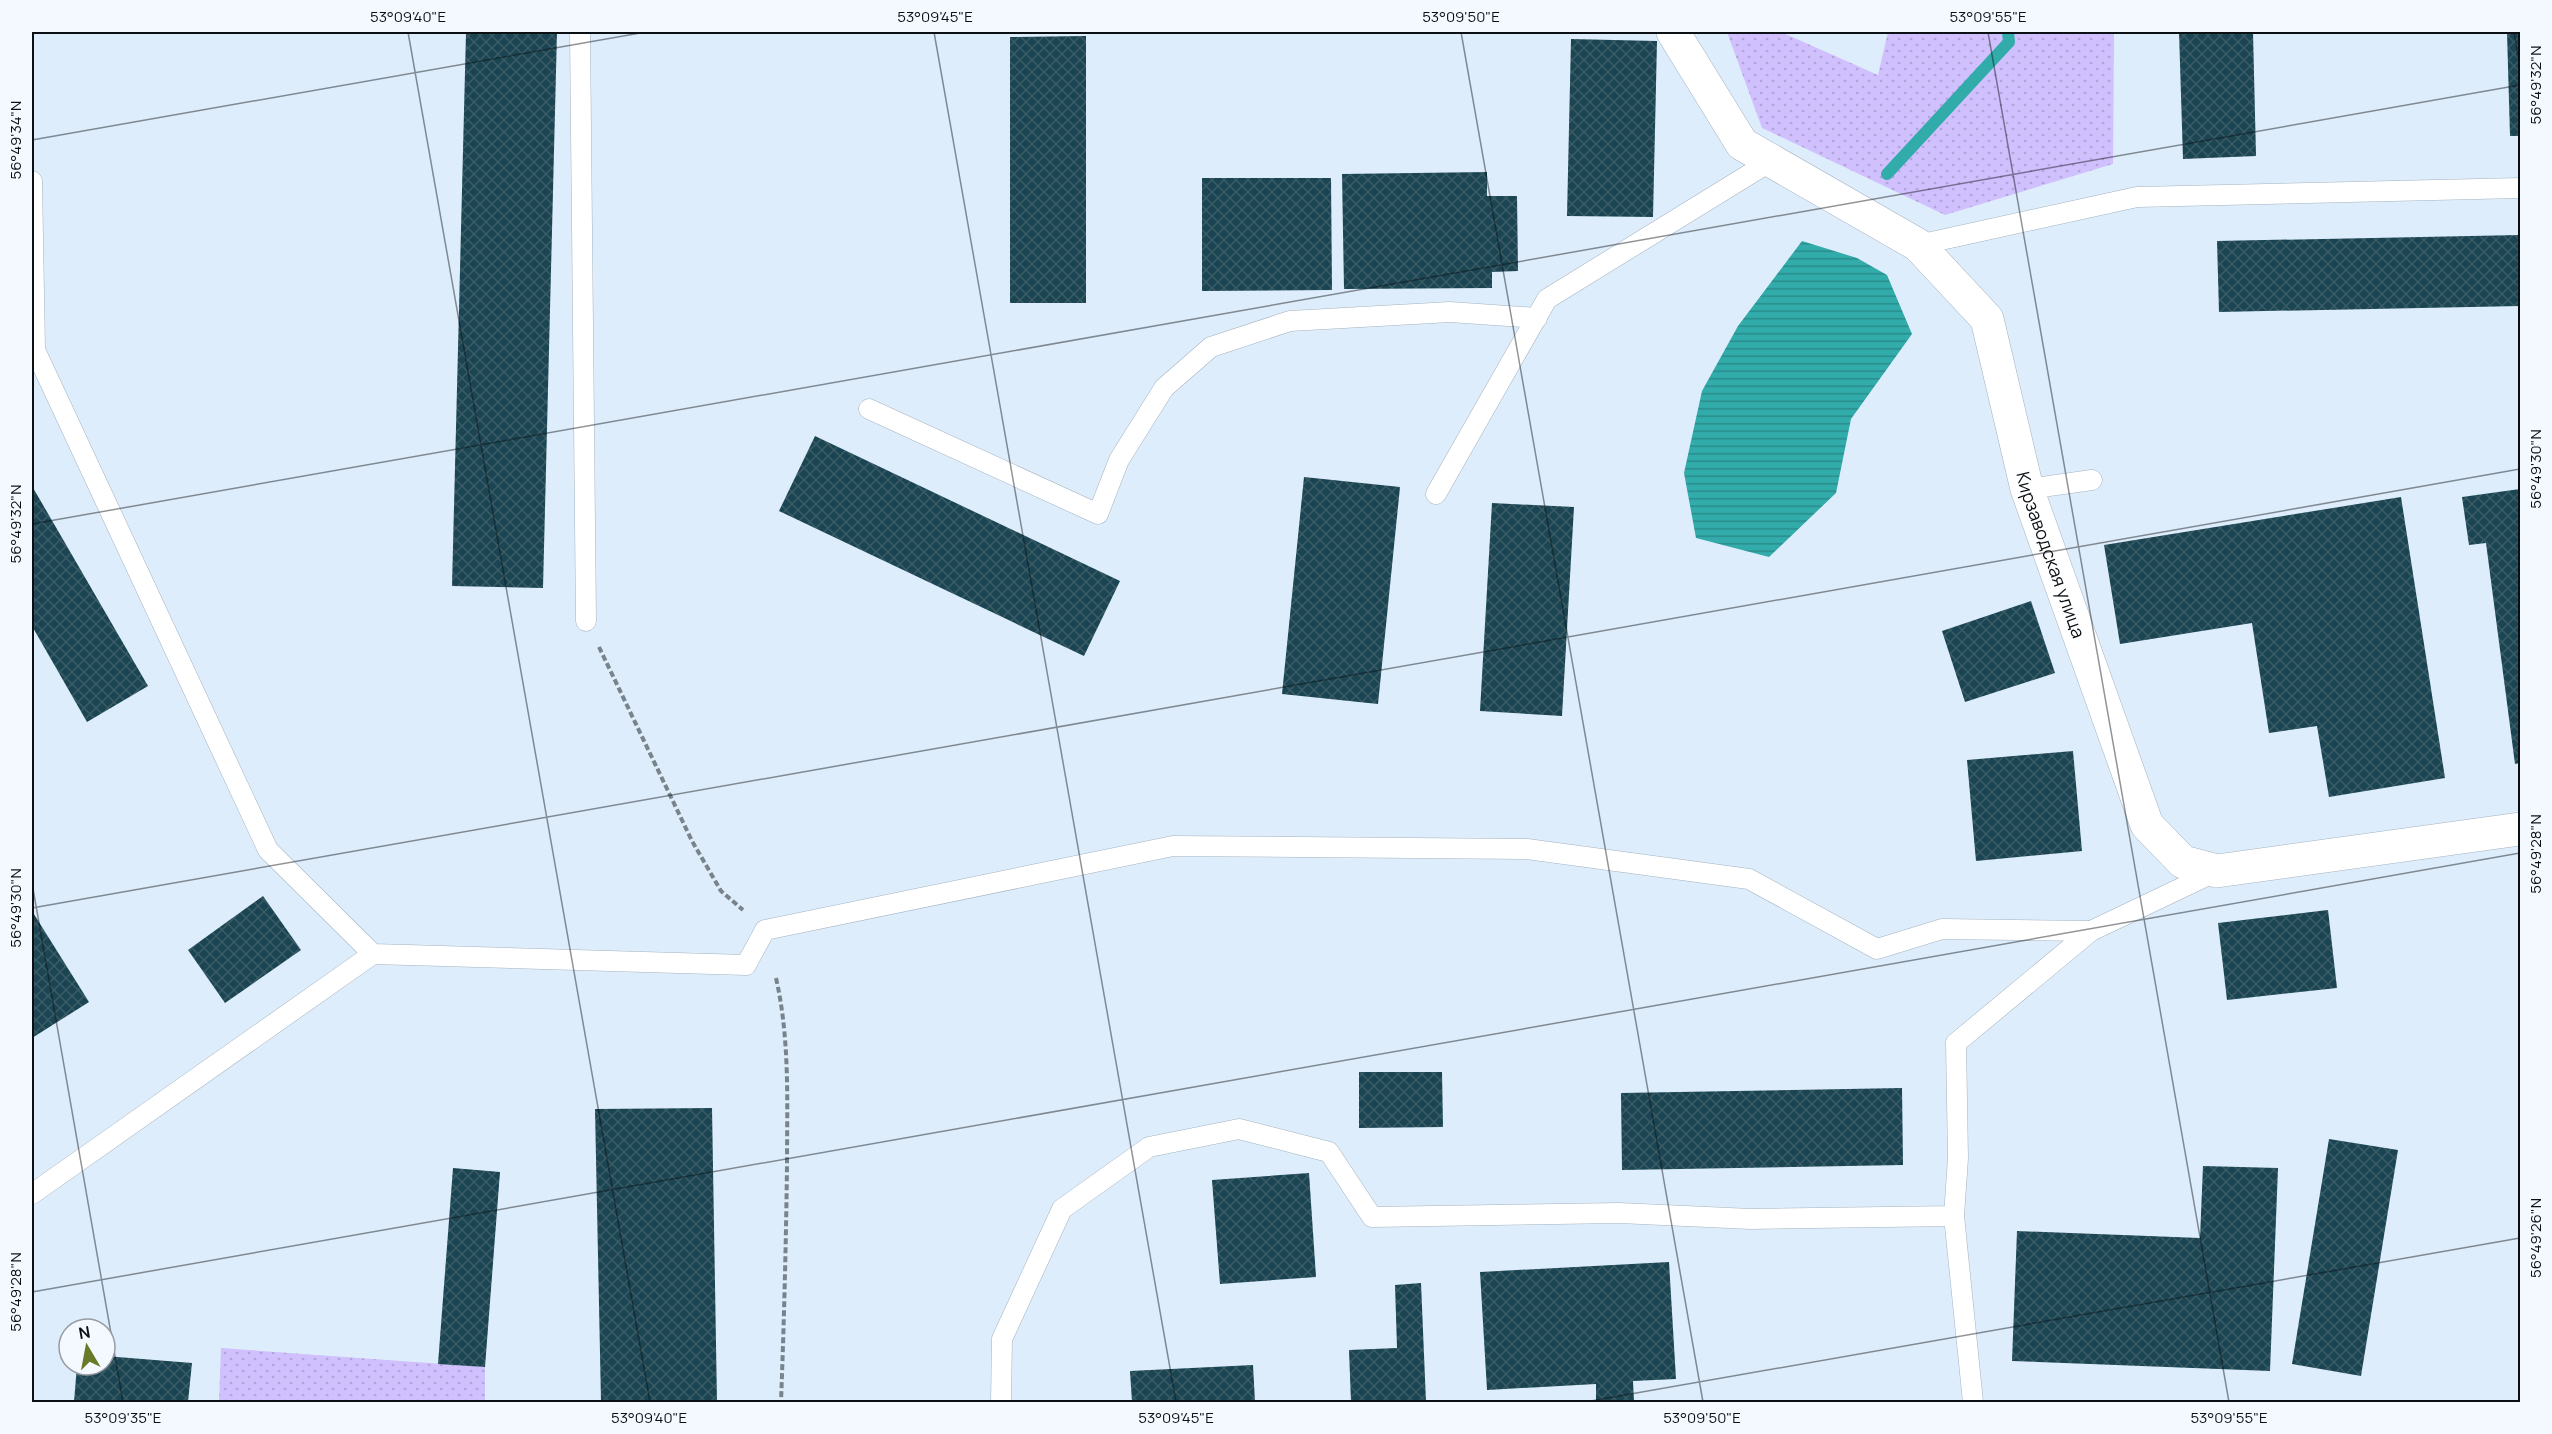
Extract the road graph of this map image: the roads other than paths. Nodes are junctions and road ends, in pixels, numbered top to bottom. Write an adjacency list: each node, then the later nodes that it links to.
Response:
1 (580, 32): 12 (lane)
2 (1673, 32): 3 (street, Кирзаводская улица)
3 (1771, 161): 6 (street, Кирзаводская улица); 7 (lane)
4 (32, 181): 16 (lane)
5 (2520, 189): 6 (lane)
6 (1918, 245): 10 (street, Кирзаводская улица)
7 (1537, 318): 8 (lane); 11 (lane)
8 (869, 409)
9 (2092, 480): 10 (lane)
10 (2027, 489): 14 (street, Кирзаводская улица)
11 (1436, 494)
12 (586, 621)
13 (2520, 829): 14 (street, Кирзаводская улица)
14 (2217, 871): 15 (lane)
15 (2091, 931): 16 (lane); 18 (lane)
16 (372, 954): 17 (lane)
17 (32, 1194)
18 (1954, 1216): 19 (lane); 20 (lane)
19 (1001, 1402)
20 (1973, 1402)

